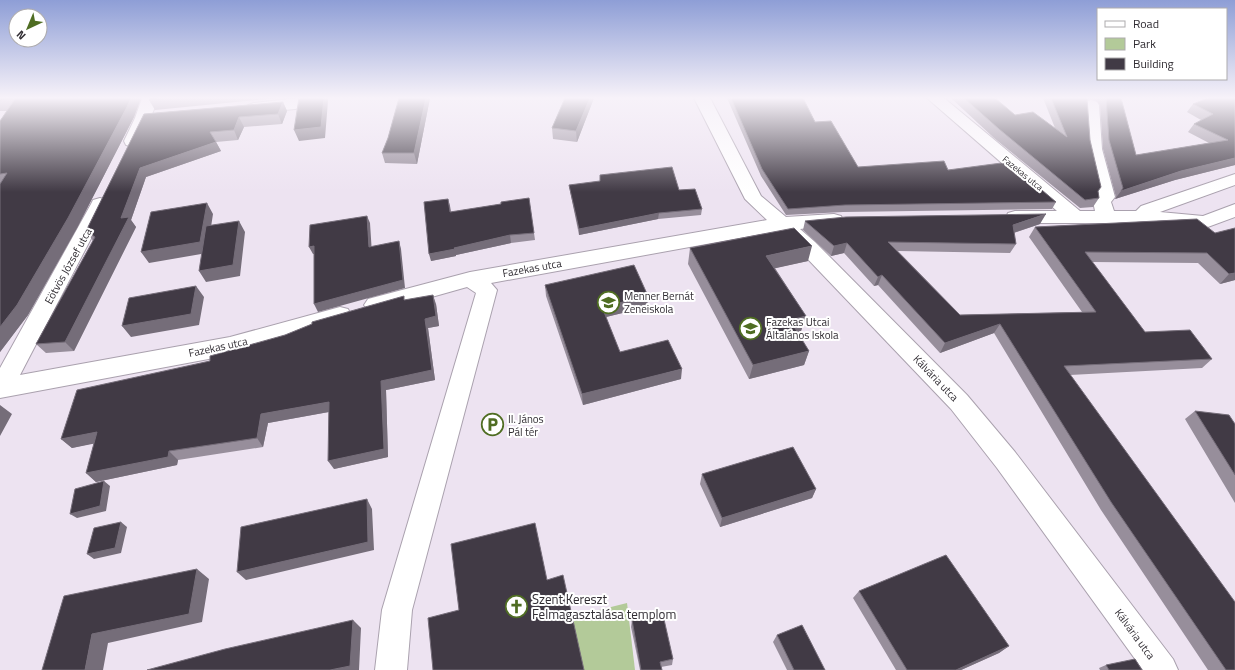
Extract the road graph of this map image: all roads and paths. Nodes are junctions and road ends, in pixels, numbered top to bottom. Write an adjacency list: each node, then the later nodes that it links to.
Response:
1 (143, 129): 5 (street)
2 (718, 129): 14 (street, Kálvária utca)
3 (971, 129): 9 (street, Fazekas utca)
4 (1093, 129): 11 (street)
5 (122, 160)
6 (1235, 179): 12 (street)
7 (109, 188): 16 (street, Eötvös József utca)
8 (1235, 210): 12 (street)
9 (1074, 216): 10 (street); 11 (street)
10 (994, 217)
11 (1106, 217): 12 (street)
12 (1142, 217)
13 (850, 219): 14 (street, Fazekas utca)
14 (782, 224): 15 (street, Fazekas utca); 18 (street, Kálvária utca)
15 (470, 279): 16 (street, Fazekas utca); 17 (street)
16 (0, 388)
17 (391, 670)
18 (1162, 670)

